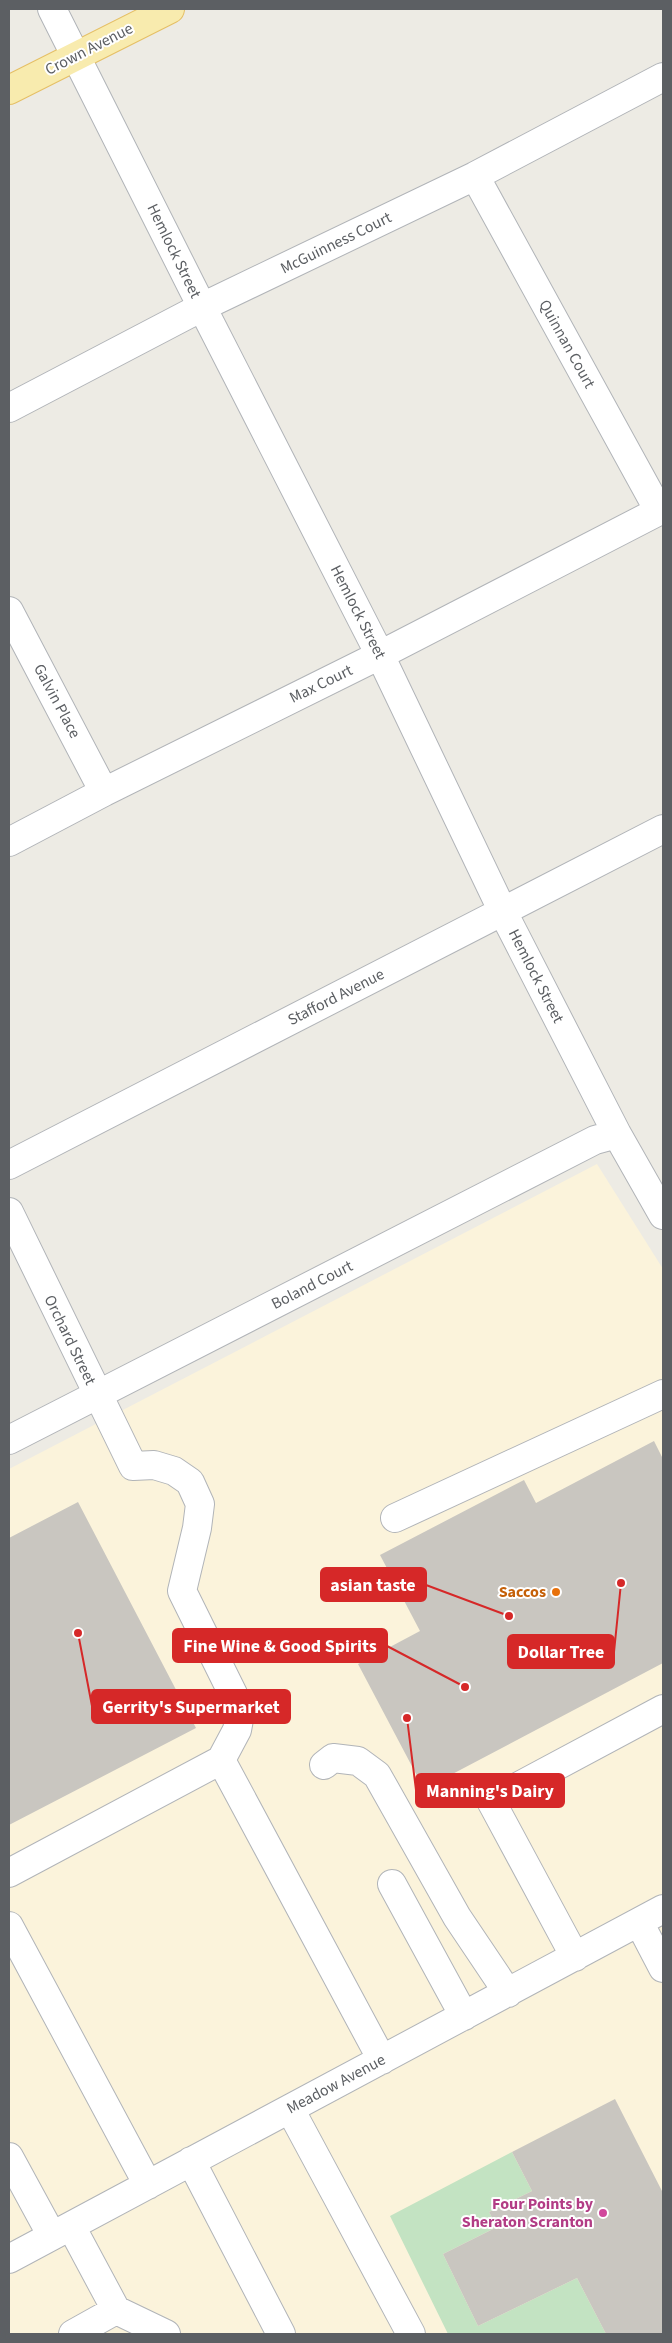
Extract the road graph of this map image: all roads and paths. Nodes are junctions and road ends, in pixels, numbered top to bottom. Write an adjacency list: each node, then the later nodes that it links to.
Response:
1 (52, 9): 3 (street, Hemlock Street)
2 (170, 9): 3 (main road, Crown Avenue)
3 (76, 56): 5 (main road, Crown Avenue); 7 (street, Hemlock Street)
4 (663, 77): 6 (street, McGuinness Court)
5 (9, 90)
6 (475, 176): 7 (street, McGuinness Court); 9 (street, Quinnan Court)
7 (202, 307): 8 (street, McGuinness Court); 11 (street, Hemlock Street)
8 (9, 408)
9 (658, 511): 11 (street, Max Court)
10 (9, 611): 12 (street, Galvin Place)
11 (380, 655): 12 (street, Max Court); 15 (street, Hemlock Street)
12 (104, 792): 14 (street, Max Court)
13 (663, 829): 15 (street, Stafford Avenue)
14 (9, 842)
15 (503, 912): 16 (street, Hemlock Street); 17 (street, Stafford Avenue)
16 (616, 1134): 19 (street, Hemlock Street); 21 (street, Boland Court)
17 (9, 1165)
18 (9, 1212): 21 (street, Orchard Street)
19 (663, 1215)
20 (663, 1394): 23 (street)
21 (96, 1395): 22 (street, Boland Court); 25 (street, Orchard Street)
22 (9, 1440)
23 (395, 1518)
24 (663, 1709): 32 (street)
25 (222, 1760): 27 (street); 36 (street)
26 (324, 1765): 34 (street)
27 (9, 1873)
28 (392, 1884): 35 (street)
29 (663, 1910): 30 (street, Meadow Avenue)
30 (639, 1922): 32 (street, Meadow Avenue); 33 (street)
31 (9, 1926): 40 (street)
32 (575, 1957): 34 (street, Meadow Avenue)
33 (663, 1968)
34 (508, 1993): 35 (street, Meadow Avenue)
35 (464, 2016): 36 (street, Meadow Avenue)
36 (382, 2060): 37 (street, Meadow Avenue)
37 (290, 2109): 39 (street, Meadow Avenue); 47 (street)
38 (9, 2157): 41 (street)
39 (191, 2162): 40 (street, Meadow Avenue); 46 (street)
40 (148, 2185): 41 (street, Meadow Avenue)
41 (62, 2231): 42 (street, Meadow Avenue); 43 (street)
42 (9, 2259)
43 (116, 2310): 44 (street); 45 (street)
44 (72, 2334)
45 (166, 2334)
46 (280, 2334)
47 (411, 2334)

